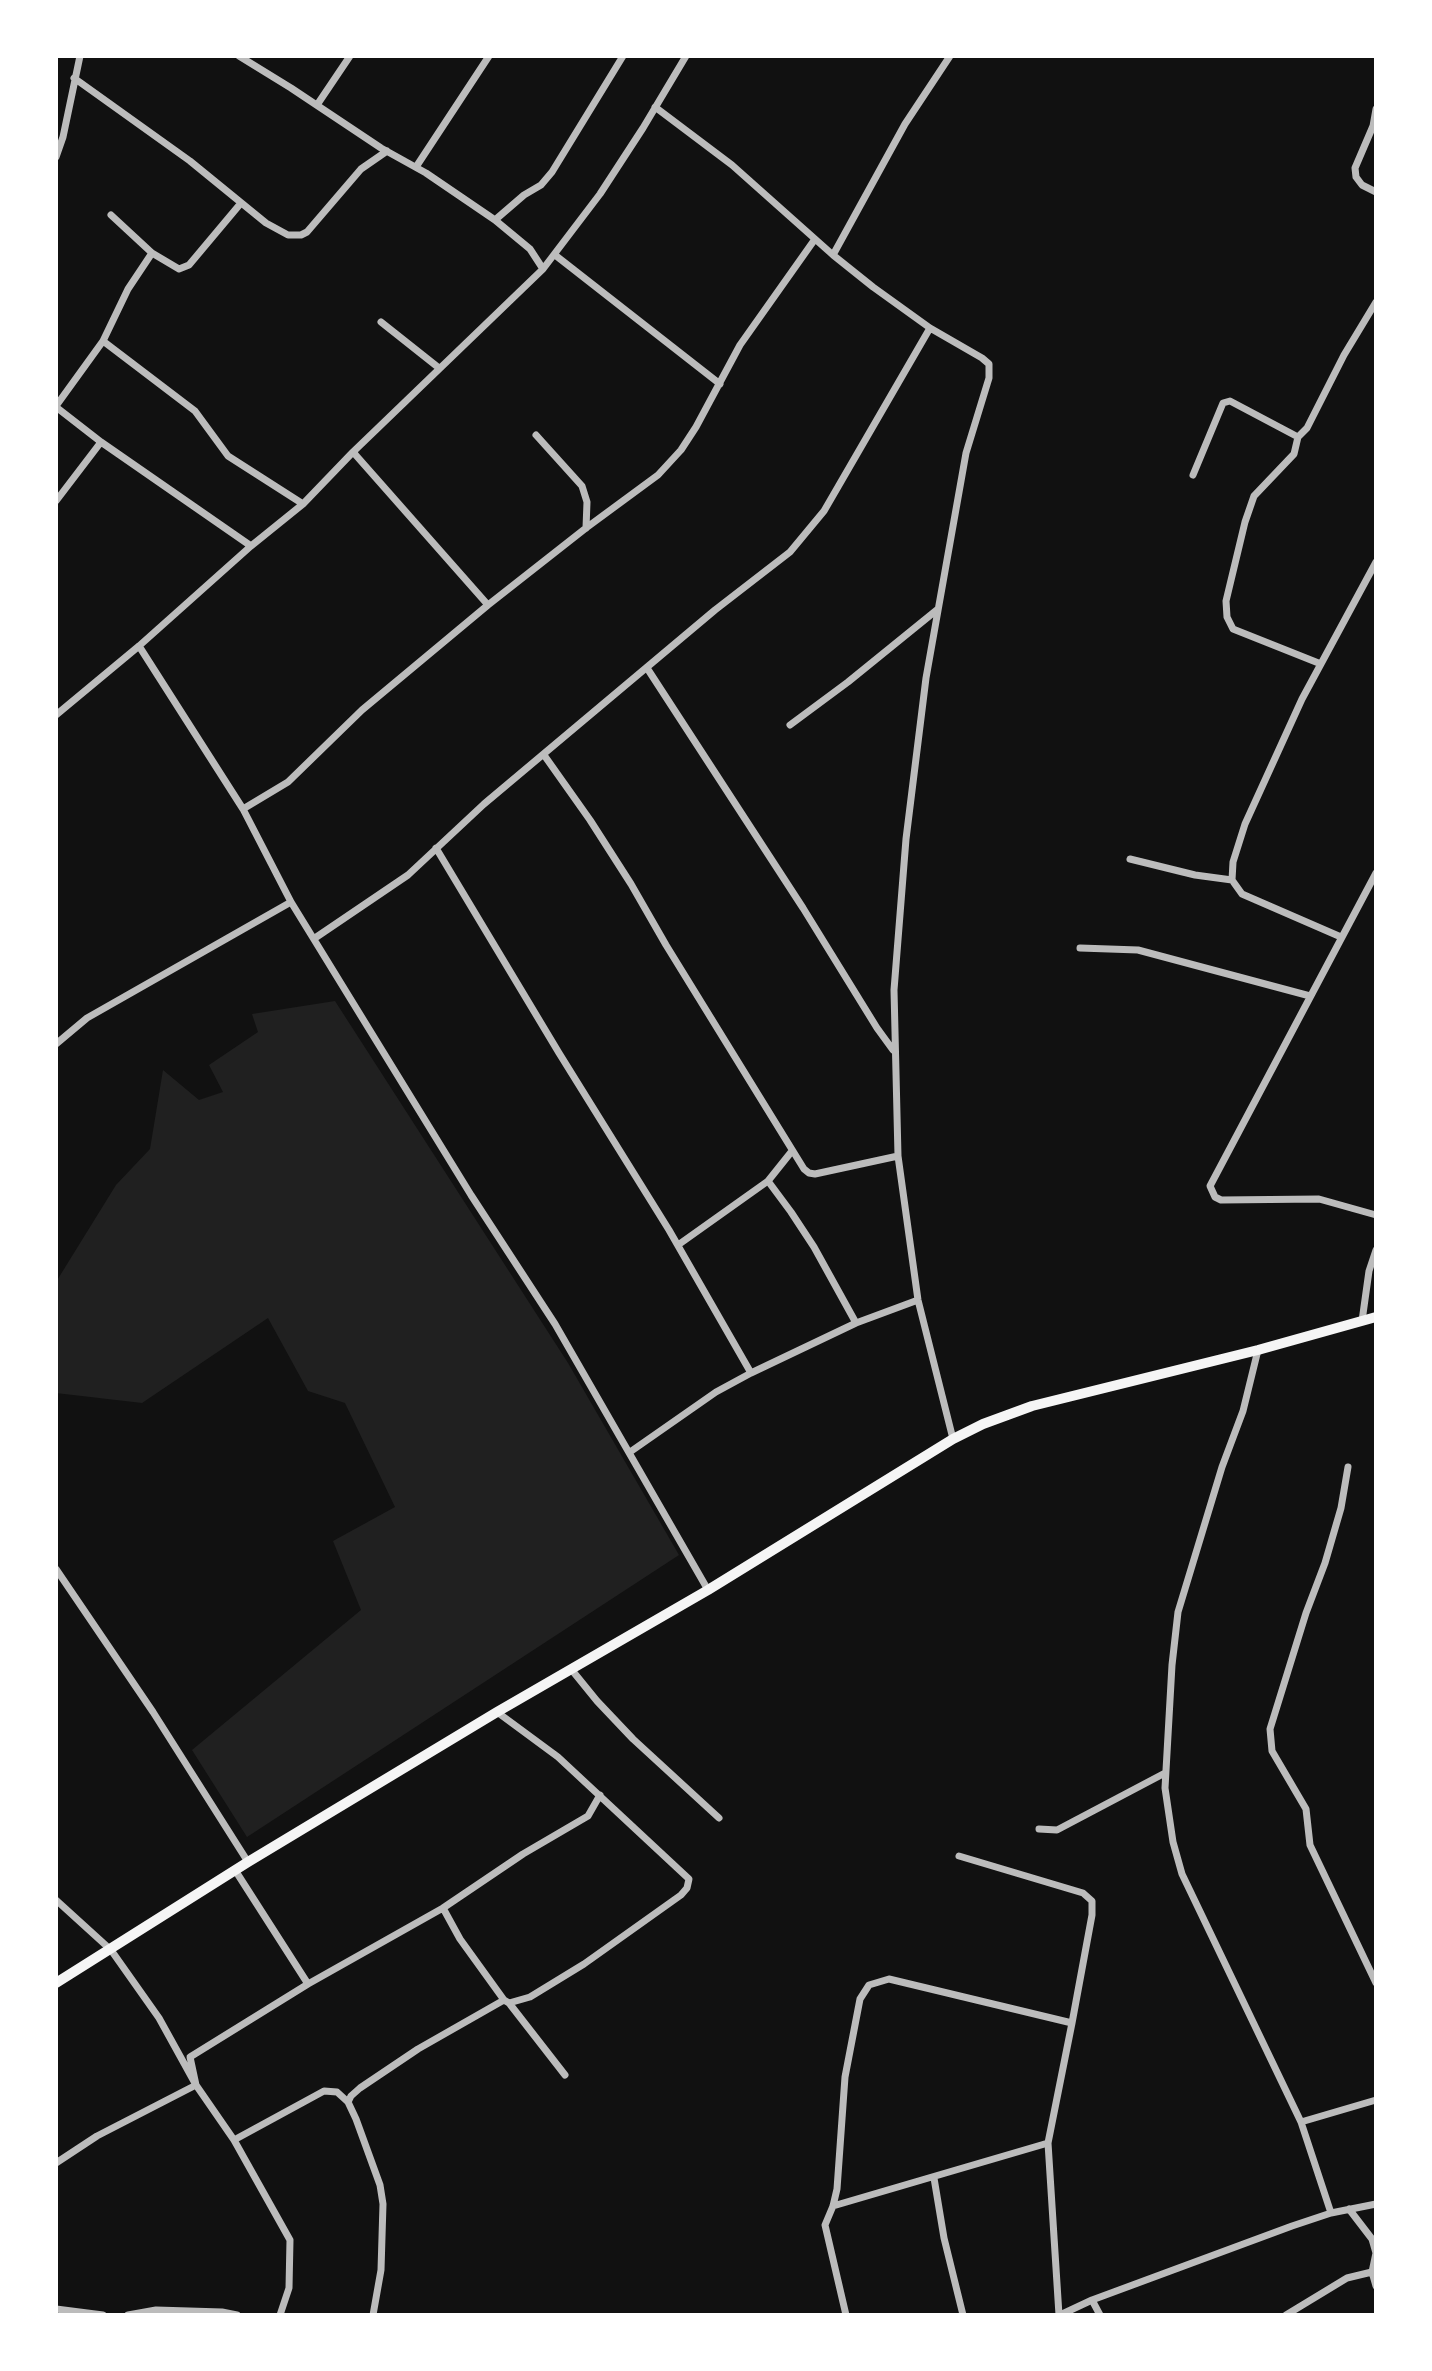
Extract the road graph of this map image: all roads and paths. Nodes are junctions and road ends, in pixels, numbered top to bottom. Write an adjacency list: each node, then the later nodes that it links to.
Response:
1 (80, 56): 8 (street)
2 (239, 56): 9 (street)
3 (350, 56): 9 (street)
4 (489, 56): 14 (street)
5 (623, 56): 18 (street)
6 (686, 56): 10 (street)
7 (950, 56): 22 (street)
8 (74, 78): 13 (street); 16 (street)
9 (317, 105): 12 (street)
10 (655, 107): 19 (street); 21 (street)
11 (1376, 109): 15 (street)
12 (387, 151): 14 (street); 16 (street)
13 (56, 157)
14 (416, 167): 18 (street)
15 (1376, 192)
16 (241, 203): 20 (street)
17 (111, 215): 20 (street)
18 (495, 220): 23 (street)
19 (815, 239): 22 (street); 29 (street)
20 (152, 253): 27 (street)
21 (555, 255): 23 (street); 29 (street)
22 (833, 255): 26 (street)
23 (543, 269): 28 (street)
24 (1376, 302): 32 (street)
25 (381, 322): 28 (street)
26 (930, 328): 42 (street); 45 (street)
27 (103, 341): 30 (street); 37 (street)
28 (439, 368): 34 (street)
29 (720, 384): 38 (street)
30 (56, 406): 33 (street)
31 (536, 435): 38 (street)
32 (1298, 437): 35 (street); 44 (street)
33 (101, 442): 36 (street); 39 (street)
34 (353, 452): 37 (street); 41 (street)
35 (1193, 475)
36 (56, 501)
37 (303, 504): 39 (street)
38 (586, 528): 41 (street)
39 (251, 546): 43 (street)
40 (1376, 562): 44 (street)
41 (488, 605): 49 (street)
42 (938, 609): 47 (street); 60 (street)
43 (139, 646): 46 (street); 49 (street)
44 (1321, 664): 53 (street)
45 (647, 668): 48 (street); 60 (street)
46 (56, 715)
47 (790, 725)
48 (544, 755): 50 (street); 61 (street)
49 (243, 809): 54 (street)
50 (436, 848): 56 (street); 65 (street)
51 (1130, 859): 53 (street)
52 (1376, 873): 55 (street)
53 (1232, 880): 55 (street)
54 (291, 902): 56 (street); 59 (street)
55 (1341, 937): 58 (street)
56 (315, 938): 74 (street)
57 (1080, 948): 58 (street)
58 (1310, 996): 64 (street)
59 (56, 1044)
60 (895, 1052): 62 (street)
61 (792, 1151): 62 (street); 63 (street)
62 (898, 1156): 67 (street)
63 (768, 1181): 65 (street); 70 (street)
64 (1376, 1215)
65 (678, 1245): 72 (street)
66 (1376, 1250): 69 (street)
67 (918, 1300): 70 (street); 73 (street)
68 (1376, 1317): 69 (main road)
69 (1362, 1321): 71 (main road)
70 (856, 1323): 72 (street)
71 (1258, 1350): 73 (main road); 80 (street)
72 (751, 1373): 74 (street)
73 (953, 1439): 77 (main road)
74 (630, 1452): 77 (street)
75 (1348, 1467): 91 (street)
76 (56, 1569): 85 (street)
77 (708, 1590): 78 (main road)
78 (571, 1669): 79 (main road); 82 (street)
79 (497, 1712): 81 (street); 85 (main road)
80 (1165, 1773): 83 (street); 99 (street)
81 (600, 1795): 88 (street); 93 (street)
82 (719, 1818)
83 (1039, 1829)
84 (959, 1856): 94 (street)
85 (248, 1862): 86 (main road)
86 (235, 1870): 89 (main road); 92 (street)
87 (56, 1900): 89 (street)
88 (443, 1908): 92 (street); 93 (street)
89 (111, 1950): 90 (main road); 96 (street)
90 (56, 1983)
91 (1376, 1983)
92 (308, 1984): 96 (street)
93 (507, 2002): 95 (street); 98 (street)
94 (1072, 2023): 101 (street); 105 (street)
95 (565, 2075)
96 (196, 2085): 100 (street); 102 (street)
97 (1376, 2100): 99 (street)
98 (348, 2102): 100 (street); 116 (street)
99 (1301, 2122): 107 (street)
100 (234, 2140): 115 (street)
101 (1048, 2143): 103 (street); 119 (street)
102 (56, 2163)
103 (934, 2178): 105 (street); 118 (street)
104 (1376, 2204): 106 (street)
105 (833, 2206): 117 (street)
106 (1349, 2209): 107 (street); 108 (street)
107 (1331, 2213): 110 (street)
108 (1374, 2271): 109 (street); 121 (street)
109 (1376, 2286)
110 (1092, 2300): 119 (street); 120 (street)
111 (56, 2309): 112 (street)
112 (103, 2315)
113 (128, 2315): 114 (street)
114 (237, 2315)
115 (280, 2315)
116 (373, 2315)
117 (846, 2315)
118 (963, 2315)
119 (1060, 2315)
120 (1100, 2315)
121 (1286, 2315)

